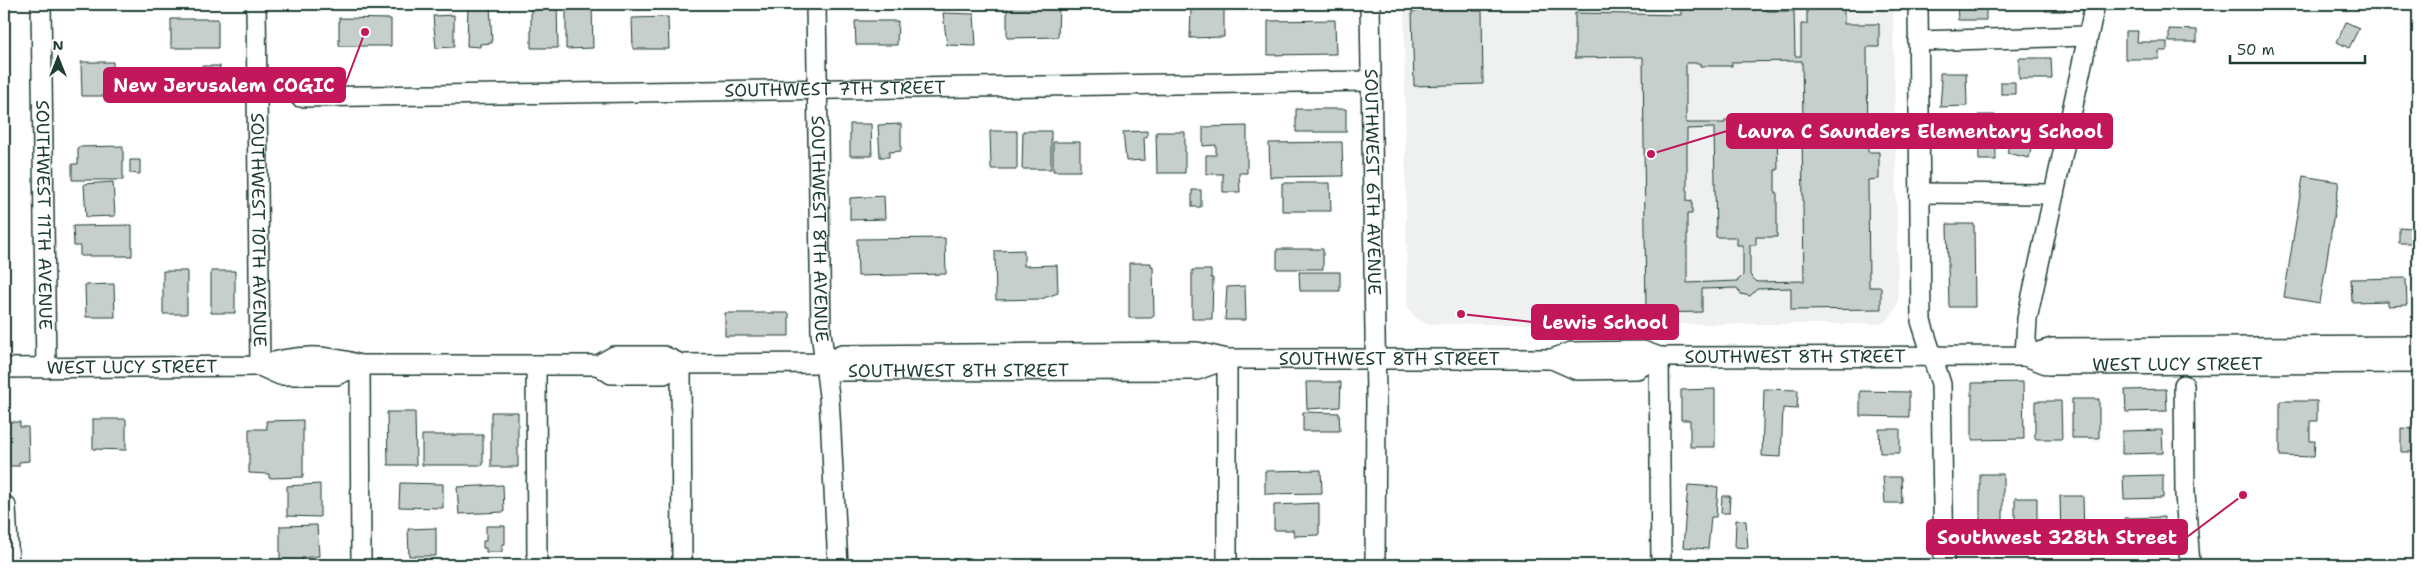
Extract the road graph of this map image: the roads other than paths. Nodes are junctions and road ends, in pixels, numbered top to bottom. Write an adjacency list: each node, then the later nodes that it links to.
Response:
1 (41, 4): 27 (street, SOUTHWEST 11TH AVENUE)
2 (256, 4): 24 (street, SOUTHWEST 10TH AVENUE)
3 (816, 4): 10 (street, SOUTHWEST 8TH AVENUE)
4 (1370, 4): 9 (street, SOUTHWEST 6TH AVENUE)
5 (1918, 4): 8 (street)
6 (2095, 4): 7 (street)
7 (2087, 36): 8 (street); 13 (street)
8 (1918, 41): 12 (street)
9 (1370, 81): 10 (street, SOUTHWEST 7TH STREET); 18 (street, SOUTHWEST 6TH AVENUE)
10 (818, 89): 11 (street, SOUTHWEST 7TH STREET); 20 (street, SOUTHWEST 8TH AVENUE)
11 (300, 97)
12 (1920, 192): 13 (street); 17 (street)
13 (2054, 194): 15 (street)
14 (2418, 346): 15 (street, WEST LUCY STREET)
15 (2025, 356): 17 (street, WEST LUCY STREET); 21 (street, WEST LUCY STREET)
16 (1659, 357): 17 (street, SOUTHWEST 8TH STREET); 18 (street, SOUTHWEST 8TH STREET); 37 (street)
17 (1932, 357): 38 (street)
18 (1375, 359): 19 (street, SOUTHWEST 8TH STREET); 36 (street, SOUTHWEST 6TH AVENUE)
19 (1227, 360): 20 (street, SOUTHWEST 8TH STREET); 35 (street)
20 (825, 363): 22 (street, WEST LUCY STREET); 34 (street, SOUTHWEST 8TH AVENUE)
21 (2418, 363)
22 (681, 364): 23 (street, WEST LUCY STREET); 33 (street)
23 (536, 365): 25 (street, WEST LUCY STREET); 32 (street)
24 (260, 366): 25 (street, WEST LUCY STREET); 27 (street, WEST LUCY STREET)
25 (360, 366): 31 (street)
26 (4, 368): 27 (street, WEST LUCY STREET)
27 (46, 368)
28 (2184, 385): 39 (street)
29 (4, 506): 30 (street)
30 (9, 565)
31 (361, 565)
32 (537, 565)
33 (682, 565)
34 (838, 565)
35 (1227, 565)
36 (1375, 565)
37 (1661, 565)
38 (1944, 565)
39 (2190, 565)

